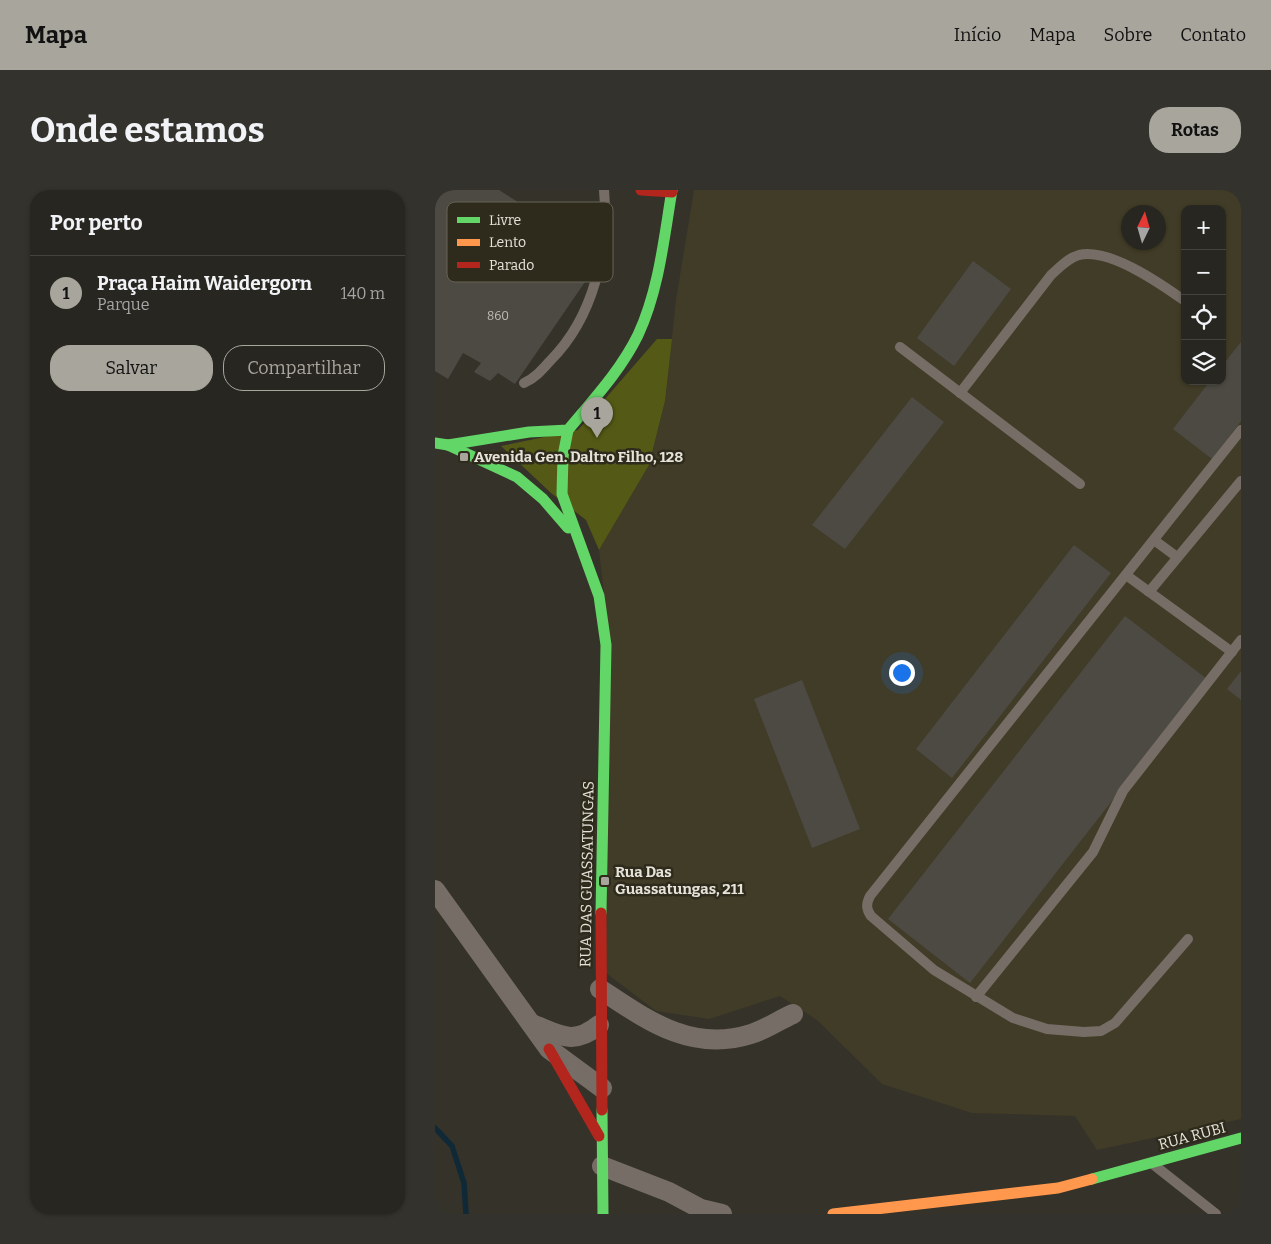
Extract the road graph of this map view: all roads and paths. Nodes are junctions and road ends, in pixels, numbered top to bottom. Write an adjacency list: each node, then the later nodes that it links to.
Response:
1 (641, 190): 2 (street)
2 (672, 191): 8 (street)
3 (597, 282): 6 (lane)
4 (1181, 298): 7 (lane)
5 (900, 347): 7 (lane)
6 (524, 383)
7 (960, 393): 13 (lane)
8 (568, 430): 11 (street); 14 (street)
9 (1241, 430): 15 (lane)
10 (435, 443): 11 (street)
11 (448, 445): 14 (street)
12 (1241, 480): 16 (lane)
13 (1080, 484)
14 (578, 539): 23 (street, RUA DAS GUASSATUNGAS)
15 (1154, 540): 16 (lane); 17 (lane)
16 (1177, 557): 18 (lane)
17 (1126, 575): 18 (lane); 24 (lane)
18 (1149, 592): 20 (lane)
19 (1241, 640): 20 (lane)
20 (1232, 652): 24 (lane)
21 (435, 890): 26 (street)
22 (1187, 939): 24 (lane)
23 (600, 989): 25 (street); 27 (street, RUA DAS GUASSATUNGAS)
24 (976, 997)
25 (793, 1014)
26 (532, 1024): 27 (street); 28 (street)
27 (599, 1026): 29 (street, RUA DAS GUASSATUNGAS)
28 (549, 1049): 29 (street); 31 (street)
29 (602, 1088): 31 (street, RUA DAS GUASSATUNGAS)
30 (1241, 1138): 32 (street, RUA RUBI)
31 (602, 1142): 33 (street, RUA DAS GUASSATUNGAS)
32 (1151, 1162): 34 (street, RUA RUBI); 39 (lane)
33 (602, 1166): 35 (street, RUA DAS GUASSATUNGAS); 36 (street)
34 (943, 1201): 37 (street, RUA RUBI); 38 (lane)
35 (603, 1214)
36 (722, 1214)
37 (833, 1214)
38 (944, 1214)
39 (1216, 1214)

